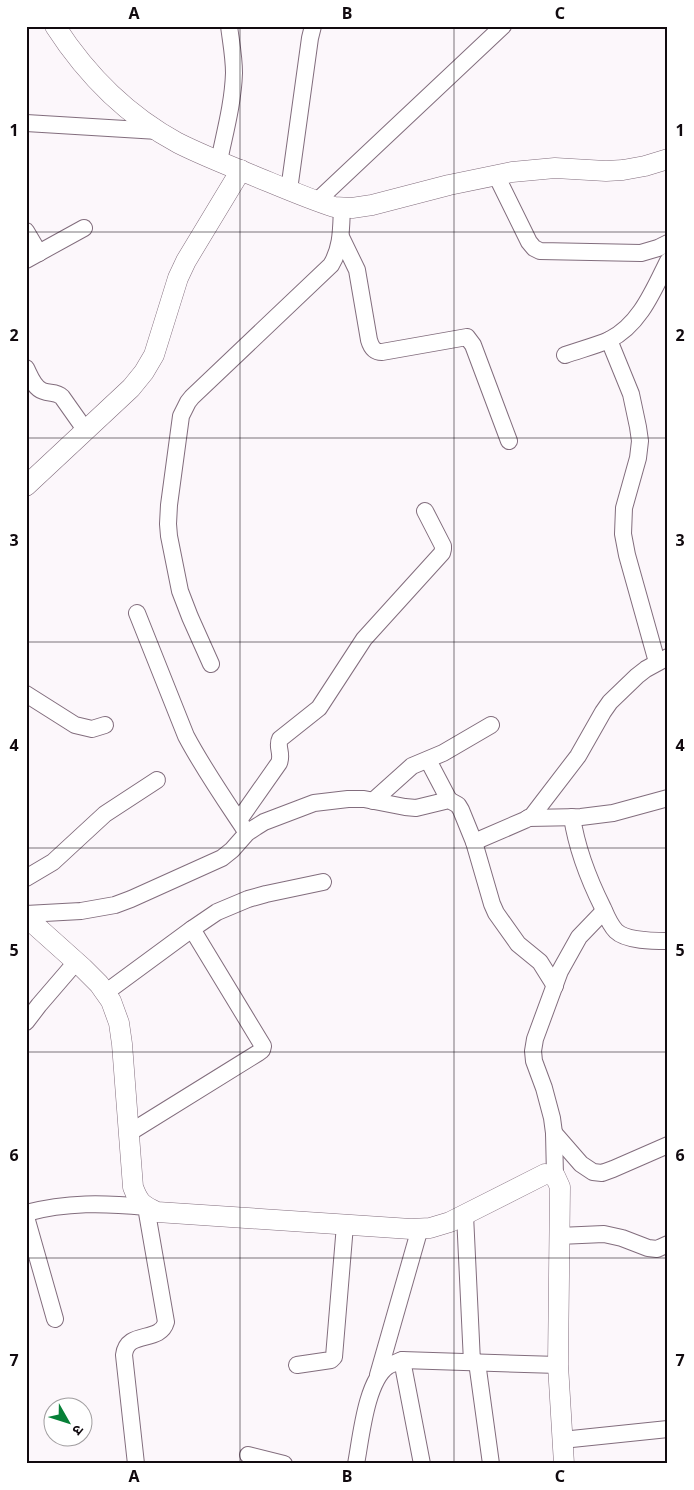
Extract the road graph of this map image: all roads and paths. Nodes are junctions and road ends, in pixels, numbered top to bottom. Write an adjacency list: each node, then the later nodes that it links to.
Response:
1 (55, 26): 6 (street)
2 (229, 26): 8 (street)
3 (313, 26): 11 (street)
4 (503, 26): 12 (street)
5 (26, 123): 6 (street)
6 (158, 131): 8 (street)
7 (668, 159): 10 (street)
8 (219, 161): 9 (street)
9 (241, 170): 11 (street); 23 (street)
10 (496, 175): 13 (street); 17 (street)
11 (289, 190): 12 (street)
12 (316, 201): 13 (street)
13 (342, 207): 16 (street)
14 (84, 228): 18 (street)
15 (26, 231): 18 (street)
16 (341, 237): 24 (street); 29 (street)
17 (668, 243)
18 (32, 257)
19 (668, 261): 20 (street)
20 (609, 340): 21 (street); 28 (street)
21 (565, 355)
22 (26, 368): 23 (street)
23 (86, 431): 25 (street)
24 (508, 441)
25 (26, 486)
26 (424, 510): 40 (street)
27 (137, 613): 40 (street)
28 (662, 660): 39 (street)
29 (210, 664)
30 (26, 694): 32 (street)
31 (491, 724): 33 (street)
32 (104, 725)
33 (428, 760): 36 (street); 37 (street)
34 (157, 780): 42 (street)
35 (668, 798): 38 (street)
36 (449, 800): 37 (street); 41 (street)
37 (372, 801): 40 (street)
38 (572, 817): 39 (street); 44 (street)
39 (528, 818): 41 (street)
40 (243, 826): 45 (street)
41 (474, 842): 49 (street)
42 (26, 878)
43 (323, 882): 46 (street)
44 (604, 911): 47 (street); 49 (street)
45 (26, 915): 48 (street)
46 (192, 929): 50 (street); 52 (street)
47 (668, 940)
48 (76, 962): 50 (street); 51 (street)
49 (555, 986): 53 (street)
50 (105, 993): 52 (street)
51 (26, 1022)
52 (129, 1133): 56 (street)
53 (554, 1133): 54 (street); 55 (street)
54 (668, 1146)
55 (555, 1176): 58 (street); 62 (street)
56 (146, 1207): 57 (street); 60 (street); 73 (street)
57 (26, 1213)
58 (465, 1215): 61 (street); 66 (street)
59 (26, 1217): 64 (street)
60 (345, 1225): 61 (street); 67 (street)
61 (420, 1228): 69 (street)
62 (559, 1236): 63 (street); 68 (street)
63 (668, 1244)
64 (55, 1319)
65 (402, 1360): 66 (street); 69 (street); 76 (street)
66 (475, 1362): 68 (street); 77 (street)
67 (297, 1365)
68 (558, 1365): 71 (street)
69 (378, 1377): 75 (street)
70 (668, 1429): 71 (street)
71 (562, 1440): 78 (street)
72 (248, 1454): 74 (street)
73 (134, 1463)
74 (284, 1464)
75 (356, 1464)
76 (422, 1464)
77 (491, 1464)
78 (564, 1464)

